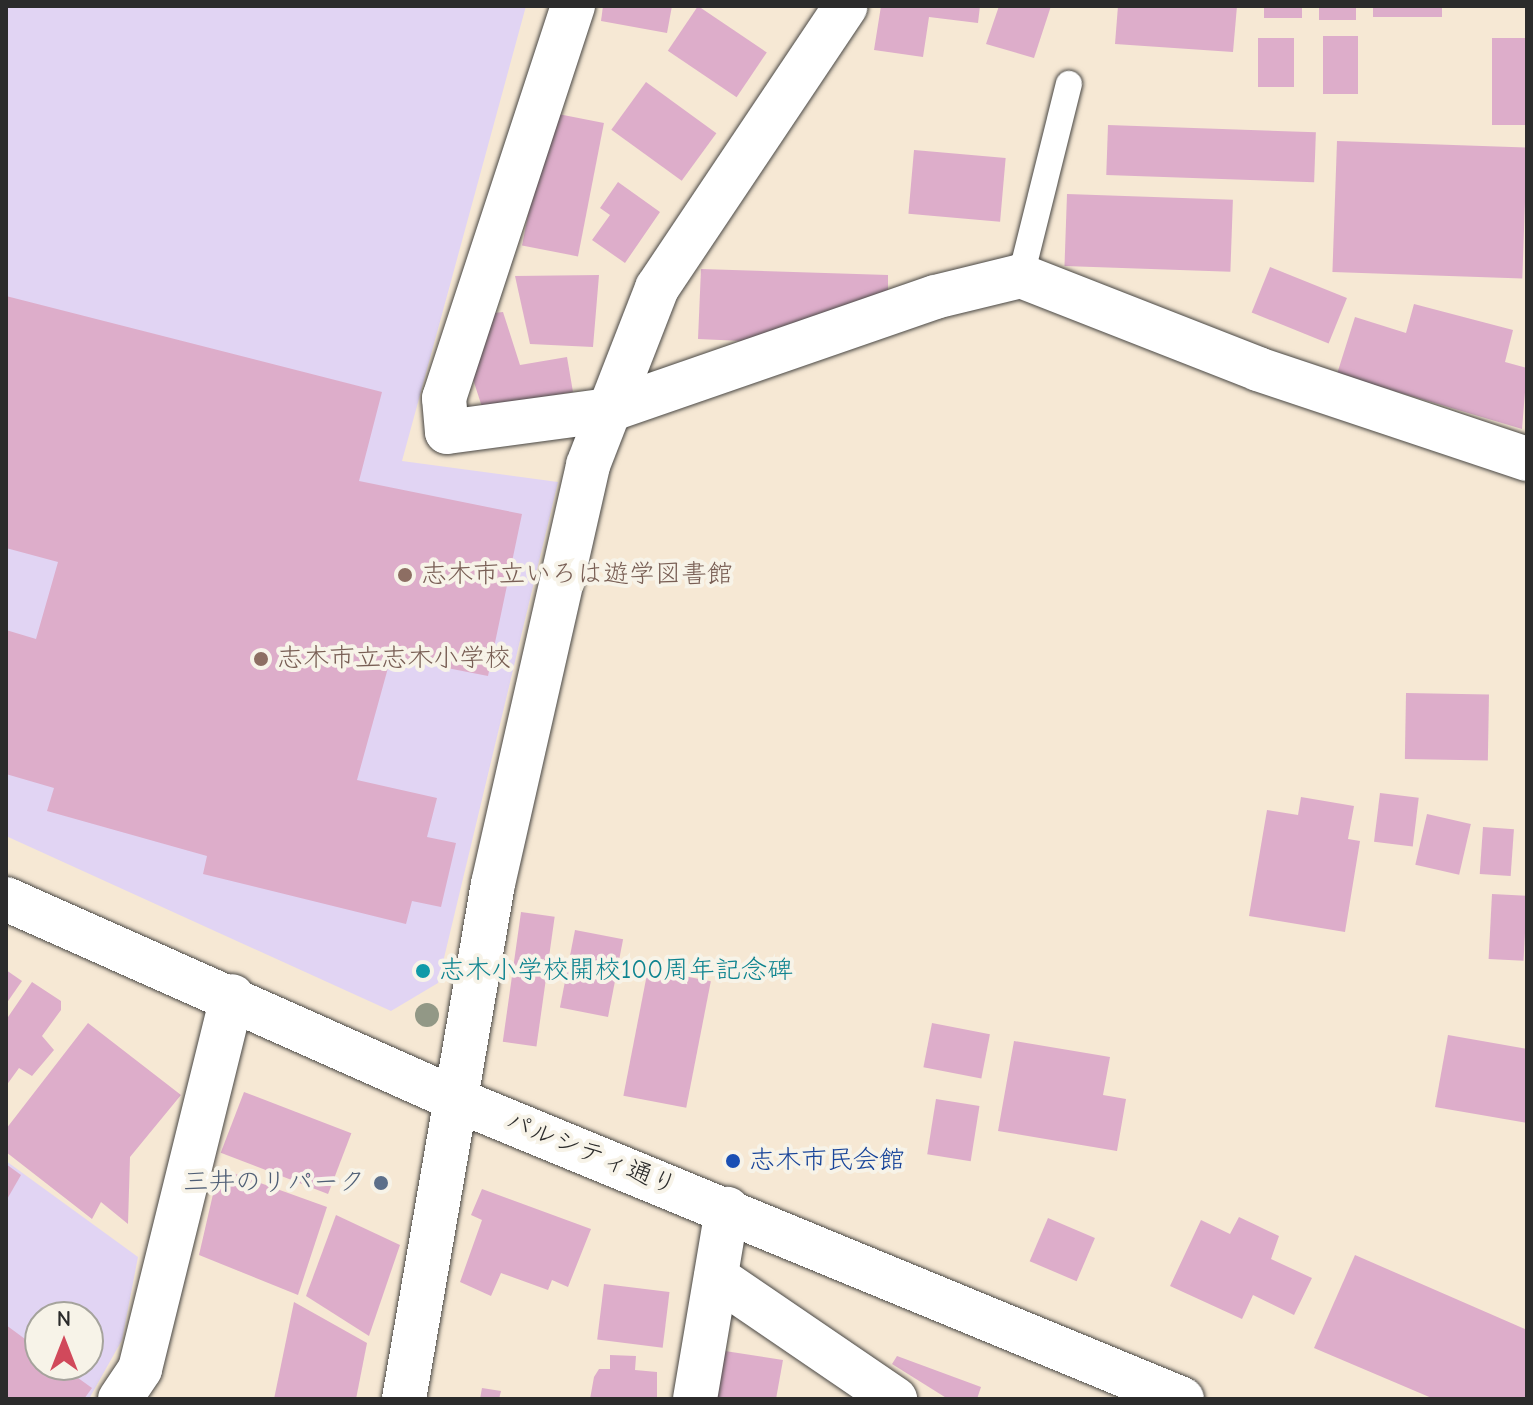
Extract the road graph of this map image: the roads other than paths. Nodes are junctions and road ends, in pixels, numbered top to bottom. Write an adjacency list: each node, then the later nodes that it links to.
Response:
1 (573, 6): 5 (street)
2 (846, 6): 5 (street)
3 (1069, 84): 4 (lane)
4 (1021, 276): 5 (street); 6 (street)
5 (609, 410): 9 (street)
6 (1527, 459)
7 (6, 899): 8 (street, パルシティ通り)
8 (232, 996): 9 (street, パルシティ通り); 12 (street)
9 (459, 1101): 10 (street, パルシティ通り); 13 (street)
10 (727, 1209): 11 (street); 16 (street, パルシティ通り)
11 (716, 1277): 14 (street); 15 (street)
12 (120, 1399)
13 (404, 1399)
14 (695, 1399)
15 (895, 1399)
16 (1182, 1399)

